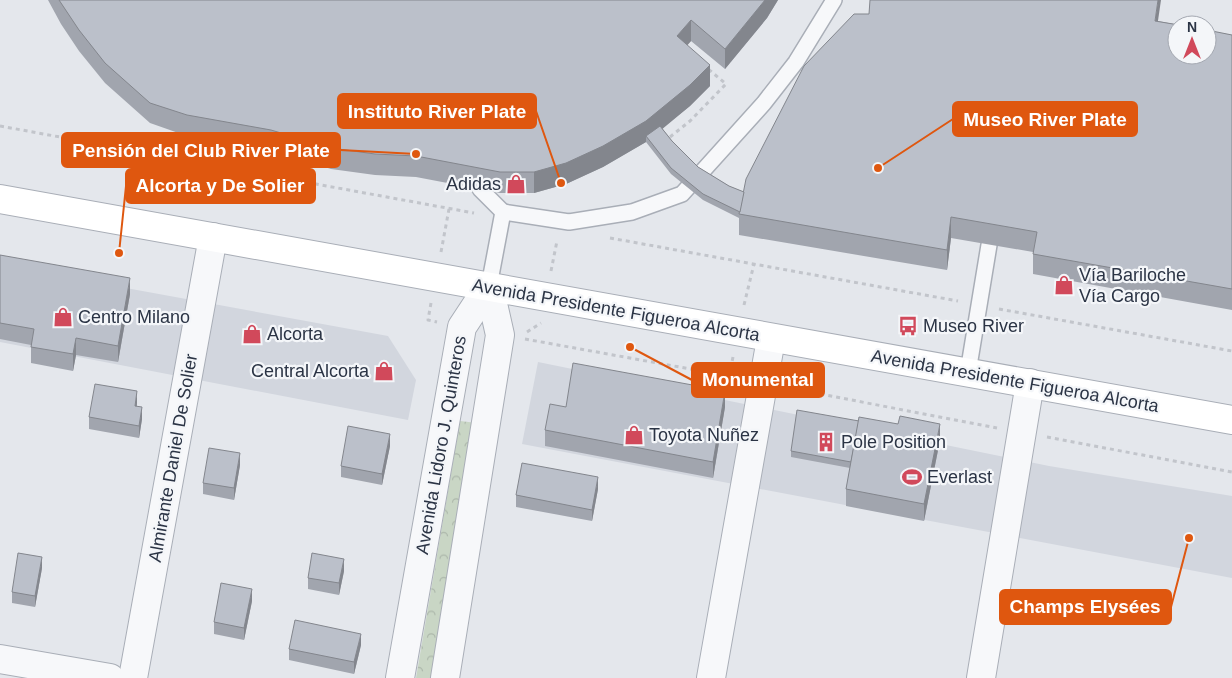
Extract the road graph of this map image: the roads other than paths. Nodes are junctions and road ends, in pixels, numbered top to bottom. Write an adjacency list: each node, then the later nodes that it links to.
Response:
1 (834, 0): 4 (lane)
2 (480, 189): 4 (lane)
3 (0, 199): 5 (main road, Avenida Presidente Figueroa Alcorta)
4 (503, 215): 7 (lane)
5 (213, 237): 7 (main road, Avenida Presidente Figueroa Alcorta); 14 (street, Almirante Daniel De Solier)
6 (989, 245): 9 (lane)
7 (490, 286): 8 (main road, Avenida Presidente Figueroa Alcorta); 15 (street, Avenida Lidoro J. Quinteros); 16 (street)
8 (771, 338): 9 (main road, Avenida Presidente Figueroa Alcorta); 17 (street)
9 (968, 372): 10 (main road, Avenida Presidente Figueroa Alcorta)
10 (1030, 383): 11 (main road, Avenida Presidente Figueroa Alcorta); 18 (street)
11 (1232, 420)
12 (0, 659): 13 (street)
13 (110, 678)
14 (133, 678)
15 (400, 678)
16 (445, 678)
17 (711, 678)
18 (981, 678)

